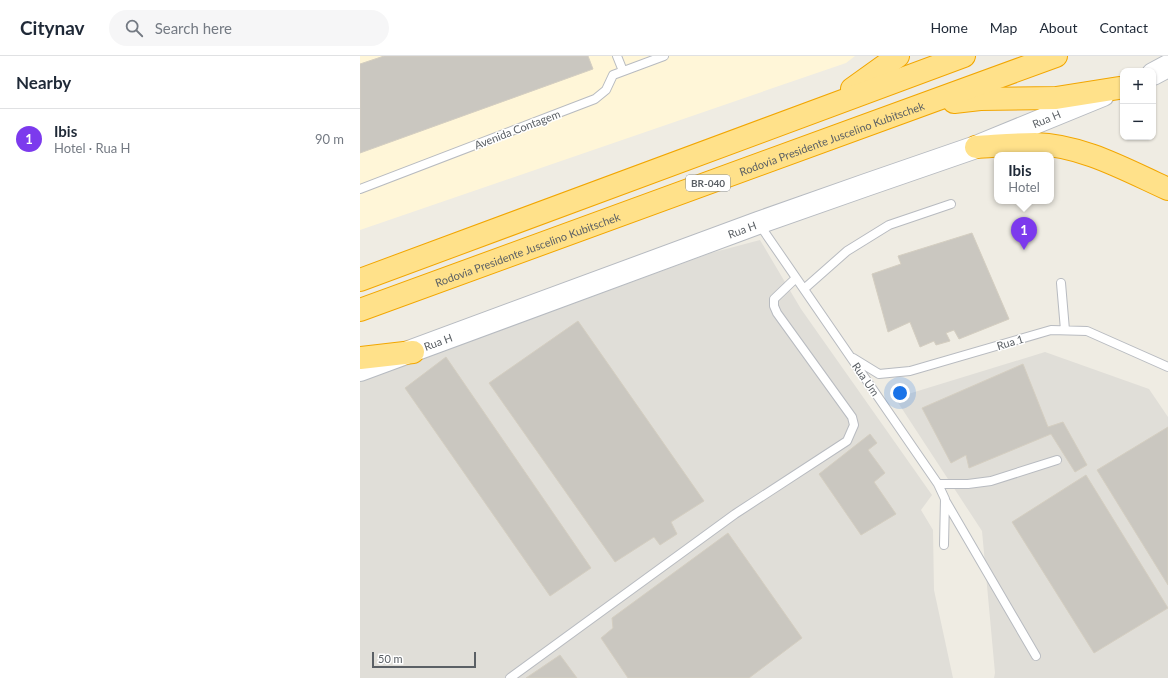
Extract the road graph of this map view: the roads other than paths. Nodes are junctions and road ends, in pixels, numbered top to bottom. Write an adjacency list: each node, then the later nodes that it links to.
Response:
1 (617, 56): 7 (lane)
2 (664, 56): 7 (lane, Avenida Contagem)
3 (898, 56): 11 (highway)
4 (964, 56): 11 (highway, BR-040)
5 (1056, 56): 12 (highway, Rodovia Presidente Juscelino Kubitschek / BR-040)
6 (1168, 66): 8 (main road)
7 (623, 71): 14 (lane, Avenida Contagem)
8 (1156, 72)
9 (1120, 87): 12 (highway)
10 (1120, 87): 13 (main road, Rua H)
11 (826, 106): 19 (highway, BR-040)
12 (915, 107): 22 (highway, Rodovia Presidente Juscelino Kubitschek / BR-040)
13 (976, 147): 15 (highway); 17 (main road, Rua H)
14 (360, 189)
15 (1168, 189)
16 (951, 204): 21 (lane)
17 (758, 223): 18 (lane, Rua Um); 24 (main road, Rua H)
18 (796, 278): 21 (lane, Rua Um); 34 (lane)
19 (360, 280)
20 (1061, 283): 23 (lane)
21 (804, 289): 25 (lane, Rua Um)
22 (360, 310)
23 (1065, 330): 25 (lane, Rua 1); 27 (lane, Rua 1)
24 (413, 352): 26 (highway); 28 (main road, Rua H)
25 (850, 357): 30 (lane, Rua Um)
26 (360, 358)
27 (1168, 367)
28 (360, 370)
29 (1057, 460): 30 (lane)
30 (938, 484): 31 (lane, Rua Um)
31 (945, 499): 32 (lane, Rua Um); 33 (lane)
32 (944, 545)
33 (1036, 656)
34 (510, 678)

